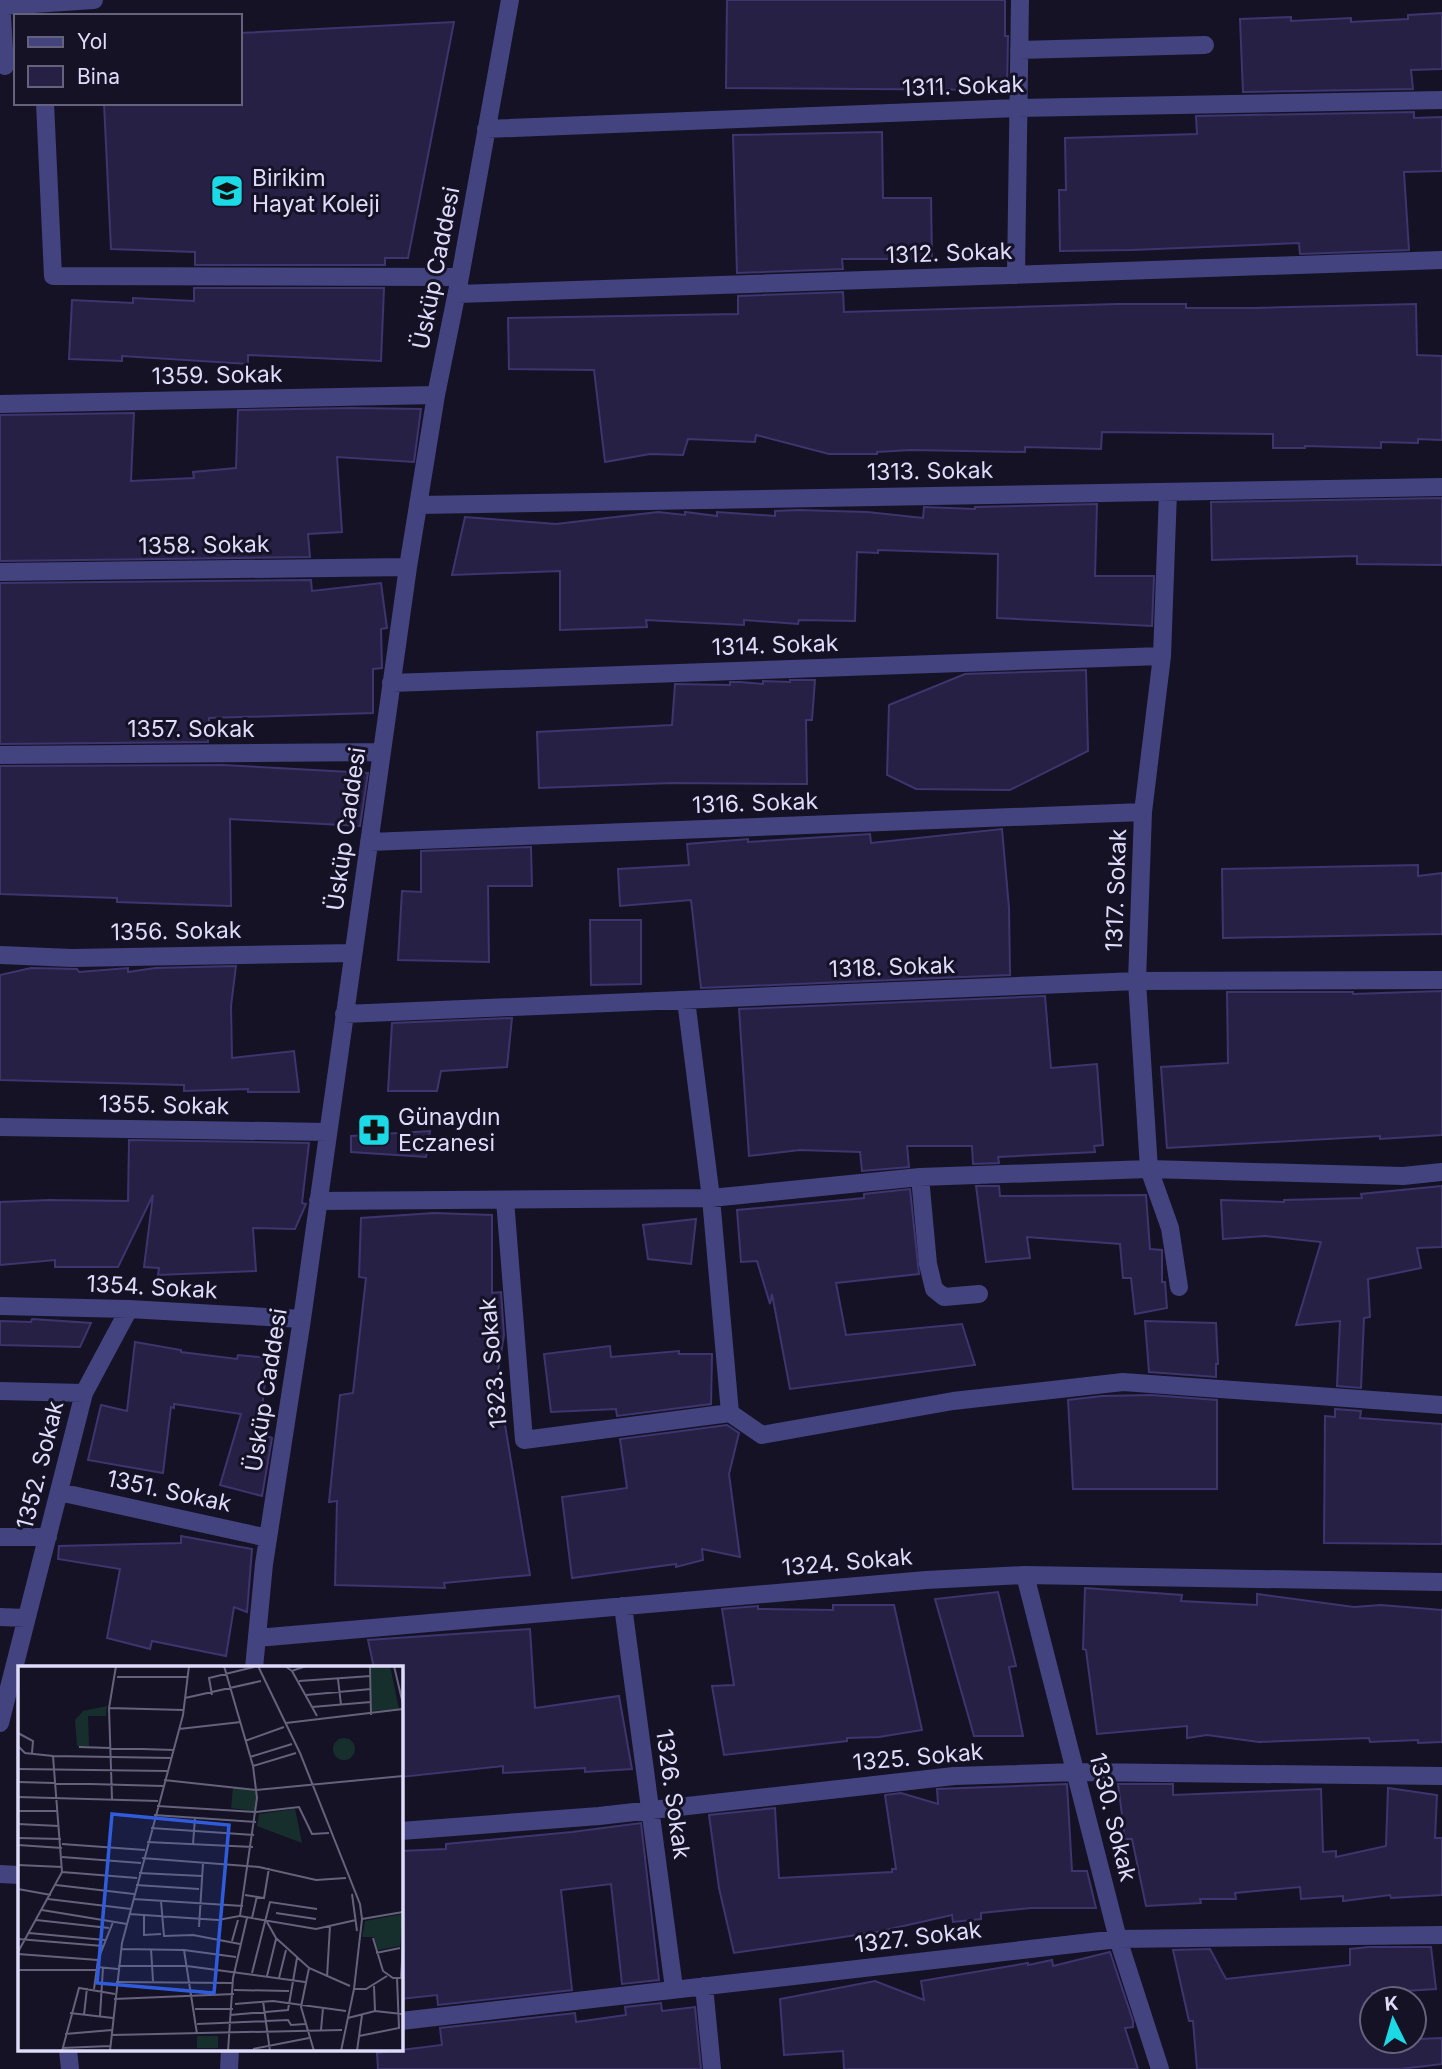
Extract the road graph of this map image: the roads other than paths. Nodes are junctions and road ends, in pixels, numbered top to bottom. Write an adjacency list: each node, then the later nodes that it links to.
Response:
1 (94, 0): 5 (street)
2 (510, 0): 12 (street, Üsküp Caddesi)
3 (1020, 0): 7 (street)
4 (1, 3): 5 (street); 8 (street)
5 (40, 10)
6 (1205, 45): 7 (street)
7 (1019, 50): 11 (street)
8 (5, 66)
9 (1442, 100): 11 (street, 1311. Sokak)
10 (45, 105): 15 (street, 1312. Sokak)
11 (1018, 108): 12 (street, 1311. Sokak); 14 (street)
12 (486, 129): 15 (street, Üsküp Caddesi)
13 (1442, 260): 14 (street, 1312. Sokak)
14 (1016, 275): 15 (street, 1312. Sokak)
15 (459, 286): 16 (street, Üsküp Caddesi)
16 (436, 395): 17 (street, 1359. Sokak); 20 (street, Üsküp Caddesi)
17 (0, 404)
18 (1442, 487): 19 (street, 1313. Sokak)
19 (1168, 492): 20 (street, 1313. Sokak); 23 (street, 1317. Sokak)
20 (418, 505): 21 (street, Üsküp Caddesi)
21 (408, 567): 22 (street, 1358. Sokak); 24 (street, Üsküp Caddesi)
22 (0, 572)
23 (1162, 656): 24 (street, 1314. Sokak); 27 (street, 1317. Sokak)
24 (391, 683): 25 (street, Üsküp Caddesi)
25 (382, 752): 26 (street, 1357. Sokak); 28 (street, Üsküp Caddesi)
26 (0, 755)
27 (1143, 812): 28 (street, 1316. Sokak); 32 (street, 1317. Sokak)
28 (369, 842): 29 (street, Üsküp Caddesi)
29 (353, 953): 30 (street, 1356. Sokak); 34 (street, Üsküp Caddesi)
30 (0, 955)
31 (1442, 980): 32 (street, 1318. Sokak)
32 (1137, 981): 33 (street, 1318. Sokak); 37 (street, 1317. Sokak)
33 (685, 1000): 34 (street, 1318. Sokak); 40 (street)
34 (344, 1014): 36 (street, Üsküp Caddesi)
35 (0, 1127): 36 (street, 1355. Sokak)
36 (328, 1132): 42 (street, Üsküp Caddesi)
37 (1149, 1169): 38 (street); 39 (street); 43 (street, 1317. Sokak)
38 (1442, 1172)
39 (920, 1177): 40 (street); 44 (street)
40 (711, 1198): 41 (street); 51 (street)
41 (505, 1200): 42 (street); 51 (street, 1323. Sokak)
42 (318, 1201): 47 (street, Üsküp Caddesi)
43 (1179, 1287)
44 (979, 1294)
45 (0, 1306): 46 (street, 1354. Sokak)
46 (129, 1309): 47 (street, 1354. Sokak); 49 (street, 1352. Sokak)
47 (302, 1319): 55 (street, Üsküp Caddesi)
48 (0, 1391): 49 (street)
49 (84, 1392): 52 (street, 1352. Sokak)
50 (1442, 1405): 51 (street)
51 (730, 1413)
52 (59, 1492): 54 (street, 1352. Sokak); 55 (street, 1351. Sokak)
53 (0, 1537): 54 (street)
54 (48, 1537): 60 (street, 1352. Sokak)
55 (268, 1538): 61 (street, Üsküp Caddesi)
56 (1025, 1575): 57 (street, 1324. Sokak); 58 (street, 1324. Sokak); 66 (street, 1330. Sokak)
57 (1442, 1581)
58 (623, 1606): 61 (street, 1324. Sokak); 68 (street, 1326. Sokak)
59 (0, 1618): 60 (street)
60 (26, 1618): 62 (street, 1352. Sokak)
61 (257, 1638): 63 (street, Üsküp Caddesi)
62 (20, 1666)
63 (254, 1666)
64 (18, 1673): 65 (street, 1352. Sokak)
65 (0, 1723)
66 (1077, 1772): 67 (street, 1325. Sokak); 68 (street, 1325. Sokak); 73 (street, 1330. Sokak)
67 (1442, 1776)
68 (650, 1810): 69 (street, 1325. Sokak); 75 (street, 1326. Sokak)
69 (402, 1831)
70 (0, 1874): 71 (street)
71 (18, 1875)
72 (1442, 1935): 73 (street, 1327. Sokak)
73 (1118, 1939): 74 (street, 1327. Sokak); 78 (street, 1330. Sokak)
74 (704, 1986): 75 (street, 1327. Sokak); 77 (street)
75 (674, 1988): 76 (street, 1327. Sokak)
76 (402, 2021)
77 (712, 2069)
78 (1160, 2069)

